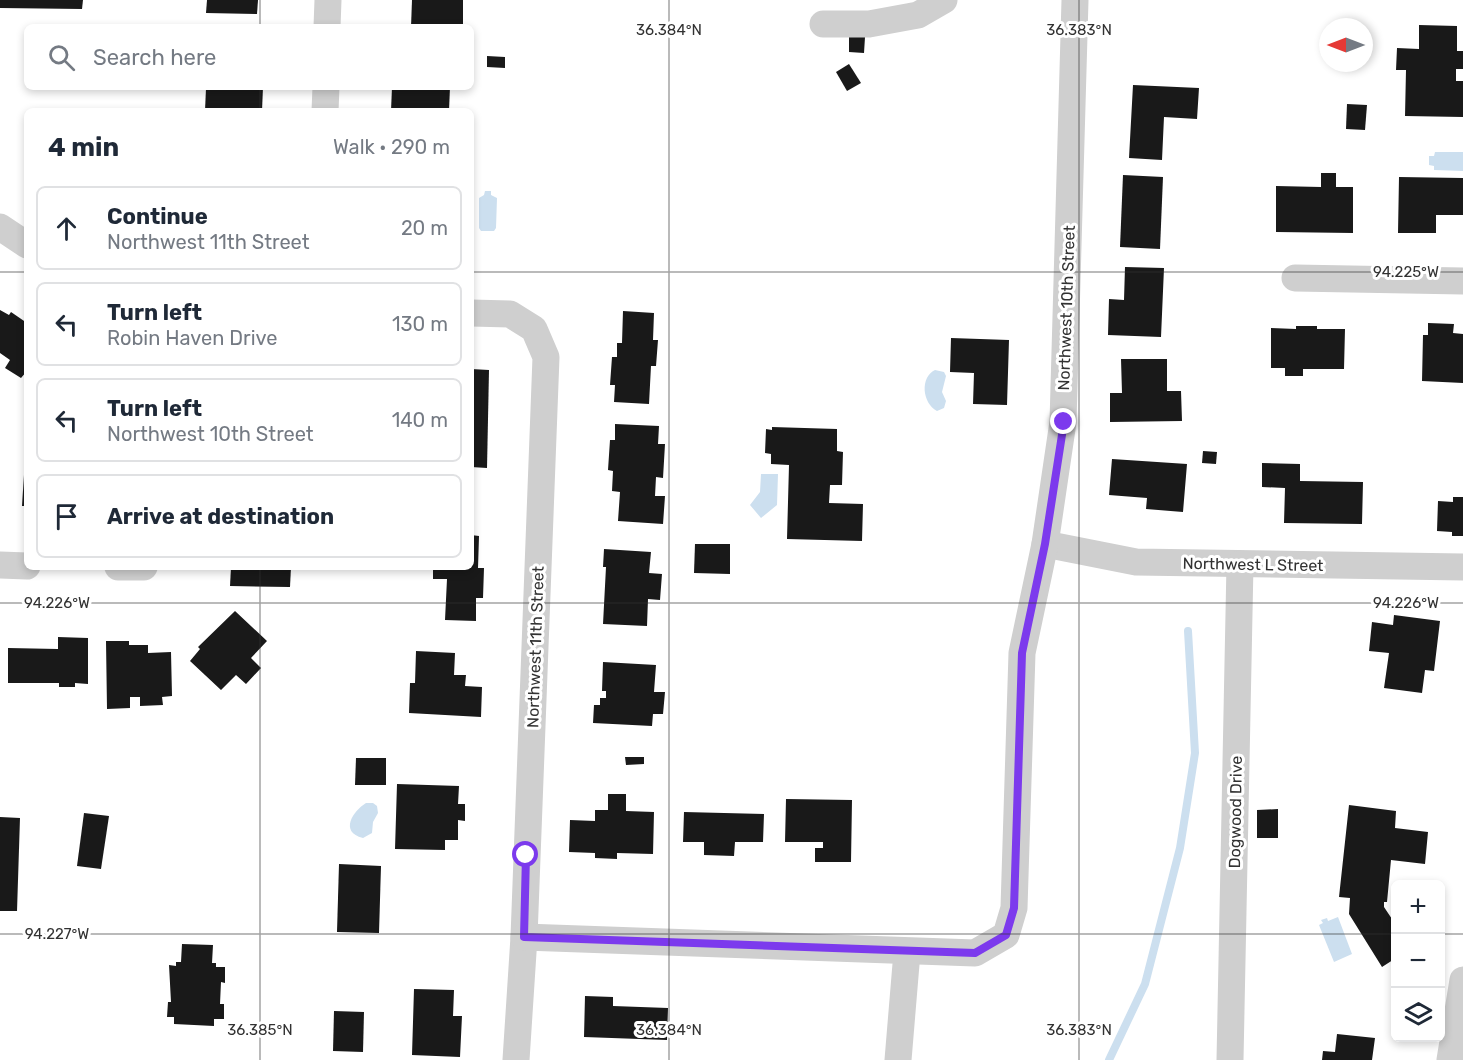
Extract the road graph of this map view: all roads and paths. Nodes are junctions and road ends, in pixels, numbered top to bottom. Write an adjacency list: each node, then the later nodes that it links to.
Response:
1 (328, 0): 4 (street)
2 (944, 0): 5 (street)
3 (1075, 0): 13 (street, Northwest 10th Street)
4 (327, 24)
5 (823, 24)
6 (326, 90): 7 (street)
7 (325, 108)
8 (0, 227): 9 (street)
9 (24, 243)
10 (1295, 278): 11 (street)
11 (1463, 281)
12 (474, 313): 18 (street, Northwest 11th Street)
13 (1045, 544): 14 (street, Northwest L Street); 19 (street, Northwest 10th Street)
14 (1240, 564): 17 (street, Northwest L Street); 23 (street, Dogwood Drive)
15 (0, 565): 16 (street)
16 (24, 566)
17 (1463, 567)
18 (524, 937): 19 (street); 21 (street, Northwest 11th Street)
19 (907, 952): 22 (street)
20 (1463, 980): 24 (street)
21 (516, 1060)
22 (898, 1060)
23 (1230, 1060)
24 (1450, 1060)

